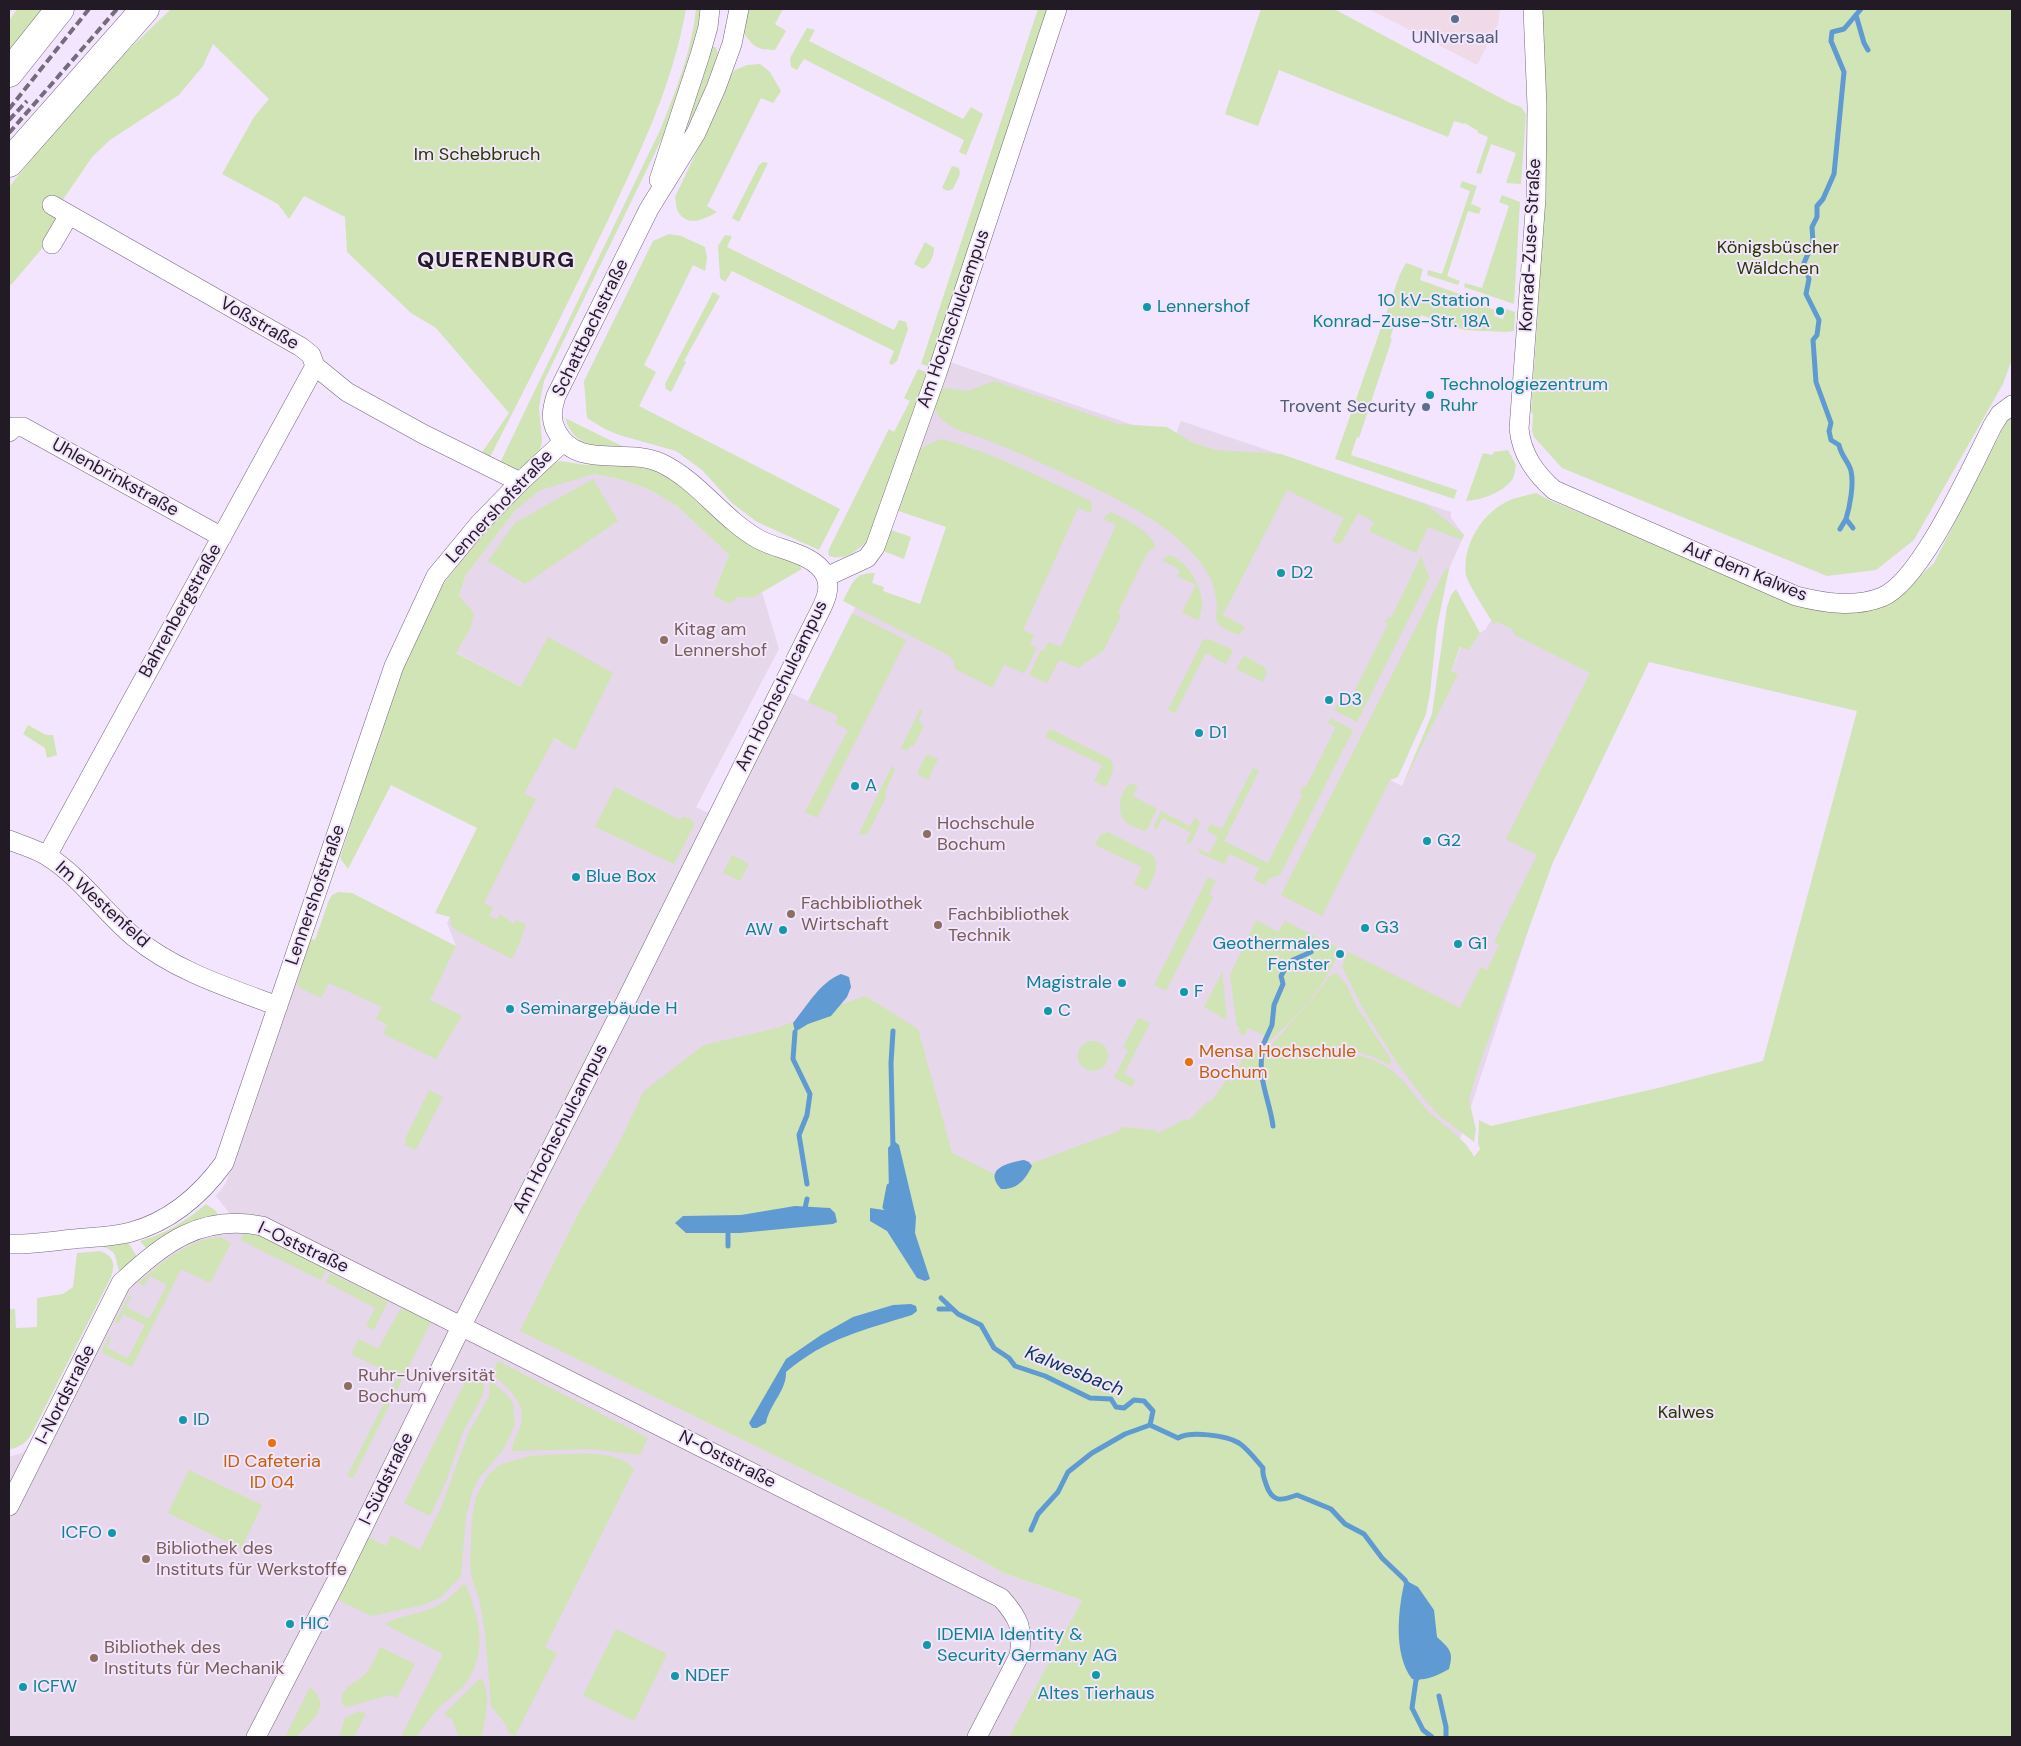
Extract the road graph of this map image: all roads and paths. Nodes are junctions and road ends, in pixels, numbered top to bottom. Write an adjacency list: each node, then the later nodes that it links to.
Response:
1 (60, 9): 7 (highway)
2 (146, 9): 8 (highway)
3 (710, 9): 10 (street, Schattbachstraße)
4 (739, 9): 10 (street, Schattbachstraße)
5 (1057, 9): 20 (street, Am Hochschulcampus)
6 (1534, 9): 17 (street, Konrad-Zuse-Straße)
7 (9, 73)
8 (9, 163)
9 (52, 205): 11 (street, Voßstraße)
10 (649, 210): 16 (street, Schattbachstraße)
11 (69, 215): 12 (street); 13 (street, Voßstraße)
12 (52, 244)
13 (315, 366): 18 (street, Voßstraße); 19 (street, Bahrenbergstraße)
14 (2012, 404): 17 (street, Auf dem Kalwes)
15 (9, 432): 19 (street, Uhlenbrinkstraße)
16 (562, 442): 18 (street, Lennershofstraße); 20 (street)
17 (1538, 476)
18 (520, 482): 23 (street, Lennershofstraße)
19 (222, 537): 22 (street, Bahrenbergstraße)
20 (826, 576): 26 (street, Am Hochschulcampus)
21 (9, 840): 22 (street, Im Westenfeld)
22 (47, 856): 23 (street, Im Westenfeld)
23 (278, 1006): 24 (street, Lennershofstraße)
24 (9, 1244)
25 (122, 1283): 26 (street, I-Oststraße); 27 (street, I-Nordstraße)
26 (461, 1327): 28 (street, I-Südstraße); 29 (street, N-Oststraße)
27 (9, 1506)
28 (256, 1737)
29 (977, 1737)

